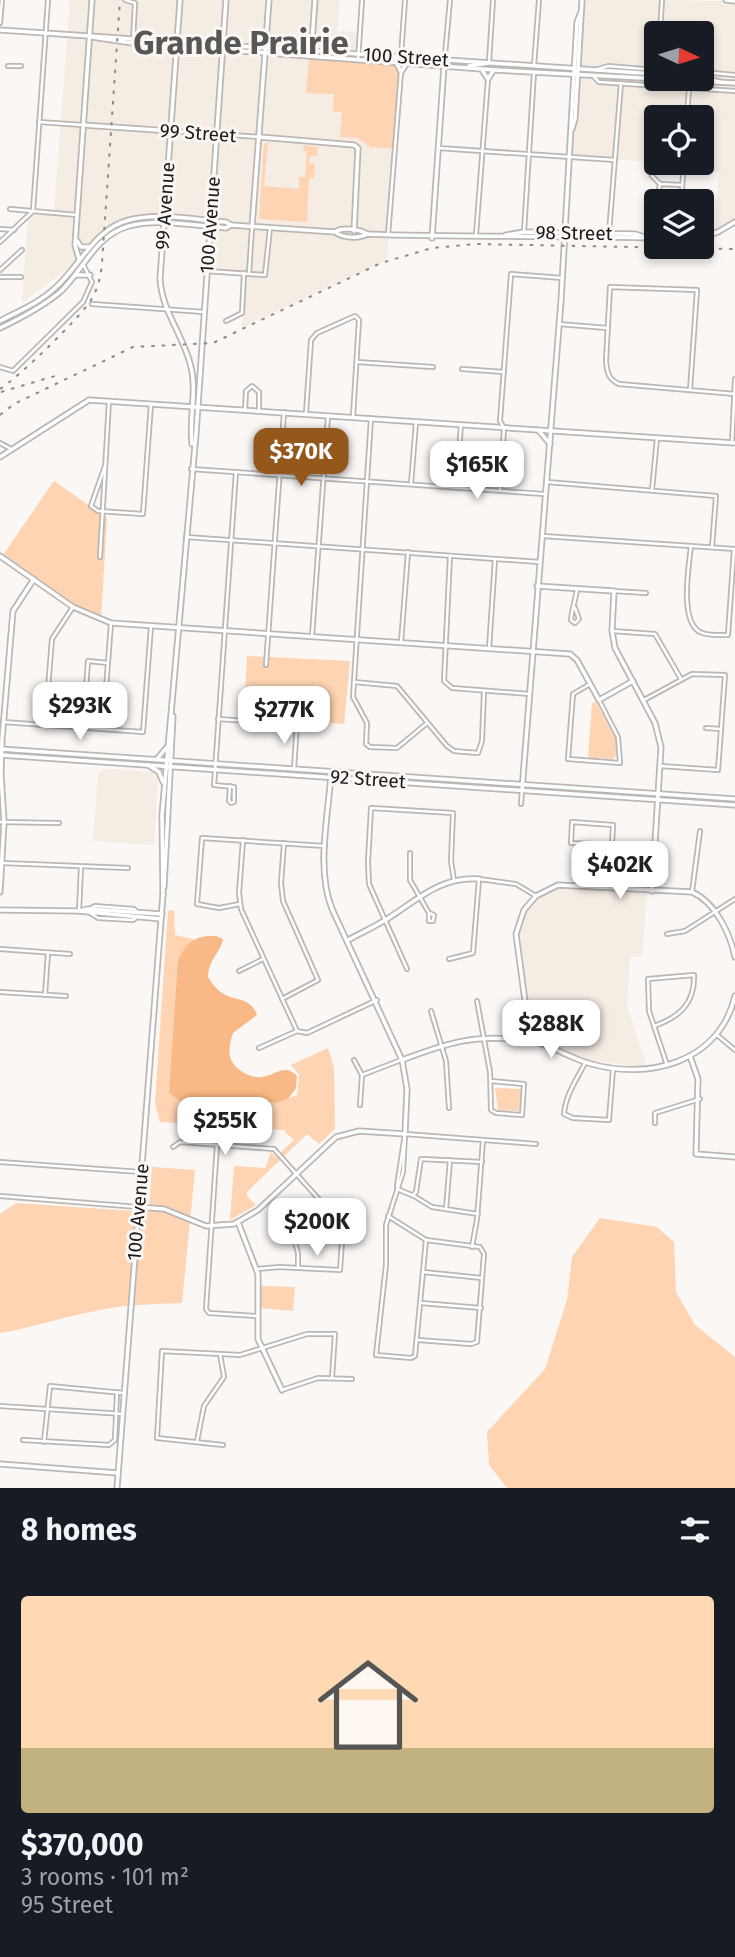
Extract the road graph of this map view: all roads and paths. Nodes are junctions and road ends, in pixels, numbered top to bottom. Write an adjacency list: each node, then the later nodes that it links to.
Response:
1 (2, 0): 19 (street)
2 (48, 0): 21 (street)
3 (92, 0): 22 (street)
4 (125, 0): 23 (street)
5 (180, 0): 24 (street, 99 Avenue)
6 (226, 0): 25 (street, 100 Avenue)
7 (269, 0): 28 (street)
8 (315, 0): 30 (street)
9 (362, 0): 32 (street)
10 (405, 0): 33 (street)
11 (450, 0): 36 (street)
12 (493, 0): 39 (street)
13 (539, 0): 43 (street)
14 (582, 0): 47 (street)
15 (662, 0): 18 (street)
16 (726, 0): 17 (street)
17 (735, 1)
18 (661, 21)
19 (0, 23)
20 (0, 30): 21 (street, 100 Street)
21 (45, 33): 22 (street, 100 Street); 68 (street)
22 (90, 36): 23 (street, 100 Street); 69 (street)
23 (132, 40): 24 (street, 100 Street); 26 (street, 100 Street)
24 (177, 40): 25 (street, 100 Street); 27 (street, 99 Avenue)
25 (223, 44): 28 (street, 100 Street); 29 (street, 100 Avenue)
26 (167, 46): 27 (street, 100 Street); 34 (street)
27 (177, 47): 29 (street, 100 Street); 34 (street, 99 Avenue)
28 (266, 47): 30 (street, 100 Street); 31 (street)
29 (223, 50): 31 (street, 100 Street); 72 (street, 100 Avenue)
30 (312, 50): 32 (street, 100 Street); 35 (street)
31 (265, 53): 35 (street, 100 Street); 73 (street)
32 (359, 53): 33 (street, 100 Street); 37 (street)
33 (401, 56): 36 (street, 100 Street); 38 (street)
34 (176, 57): 70 (street, 99 Avenue)
35 (311, 57): 37 (street, 100 Street)
36 (446, 59): 39 (street, 100 Street); 45 (street)
37 (358, 60): 38 (street, 100 Street)
38 (383, 62): 40 (street, 100 Street)
39 (489, 62): 43 (street, 100 Street); 46 (street)
40 (395, 63): 41 (street, 100 Street); 50 (street)
41 (407, 63): 45 (street, 100 Street); 50 (street)
42 (8, 65): 44 (street)
43 (534, 65): 47 (street, 100 Street)
44 (20, 66)
45 (444, 66): 46 (street, 100 Street); 74 (street)
46 (467, 67): 48 (street, 100 Street)
47 (576, 68): 52 (street); 53 (street); 57 (street, 100 Street)
48 (480, 69): 49 (street, 100 Street); 59 (street)
49 (495, 70): 51 (street, 100 Street); 59 (street)
50 (401, 72): 102 (street)
51 (534, 72): 52 (street, 100 Street); 76 (street)
52 (573, 75): 53 (street, 100 Street); 71 (street)
53 (578, 75): 56 (street, 100 Street); 71 (street)
54 (714, 75): 55 (street, 100 Street)
55 (735, 75)
56 (593, 76): 58 (street, 100 Street); 63 (street, 100 Street)
57 (644, 76)
58 (644, 78)
59 (488, 79): 75 (street)
60 (644, 80): 63 (street, 100 Street)
61 (714, 80): 62 (street, 100 Street)
62 (720, 82): 64 (street, 100 Street); 65 (street, 100 Street)
63 (621, 83): 78 (street)
64 (735, 83)
65 (714, 84)
66 (714, 90): 67 (street, 100 Street)
67 (735, 91)
68 (39, 122): 69 (street, 99 Street); 86 (street)
69 (83, 125): 70 (street, 99 Street); 87 (street)
70 (171, 131): 72 (street, 99 Street); 88 (street, 99 Avenue)
71 (572, 131): 77 (street)
72 (216, 134): 73 (street, 99 Street); 89 (street, 100 Avenue)
73 (260, 137): 93 (street); 97 (street, 99 Street)
74 (438, 148): 75 (street); 109 (street)
75 (482, 151): 76 (street); 103 (street)
76 (530, 154): 77 (street); 99 (street)
77 (570, 157): 78 (street); 105 (street)
78 (615, 159): 107 (street)
79 (683, 175): 82 (street)
80 (652, 176): 81 (street)
81 (660, 184): 82 (street); 83 (street)
82 (682, 185): 84 (street)
83 (659, 189)
84 (682, 189)
85 (10, 209): 86 (street)
86 (33, 211): 87 (street); 96 (street)
87 (77, 215): 108 (street)
88 (164, 221): 89 (street, 98 Street); 92 (street, 98 Street); 112 (street); 114 (street); 125 (street, 99 Avenue)
89 (210, 221): 91 (street, 98 Street); 92 (street, 100 Avenue)
90 (735, 222): 100 (street)
91 (231, 225): 92 (street, 98 Street); 93 (street, 98 Street)
92 (210, 227): 116 (street, 100 Avenue)
93 (252, 227): 94 (street, 98 Street); 118 (street)
94 (270, 228): 98 (street, 98 Street); 118 (street)
95 (0, 229): 96 (street)
96 (14, 230): 111 (street)
97 (354, 230): 98 (street, 98 Street); 101 (street, 98 Street); 106 (street)
98 (335, 232): 106 (street, 98 Street)
99 (524, 232): 104 (street, 98 Street); 105 (street, 98 Street)
100 (714, 233)
101 (367, 234): 102 (street, 98 Street); 106 (street, 98 Street)
102 (388, 235): 109 (street, 98 Street)
103 (476, 235): 104 (street, 98 Street); 109 (street, 98 Street)
104 (500, 235): 105 (street, 98 Street)
105 (565, 235): 107 (street, 98 Street); 123 (street)
106 (354, 236)
107 (609, 236): 110 (street)
108 (76, 238): 112 (street); 114 (street)
109 (432, 238)
110 (644, 238)
111 (0, 242)
112 (89, 247): 114 (street)
113 (22, 250): 115 (street)
114 (81, 262): 119 (street); 120 (street); 127 (street)
115 (0, 270)
116 (208, 271): 117 (street); 126 (street, 100 Avenue)
117 (244, 273): 118 (street); 128 (street)
118 (250, 274)
119 (74, 275): 120 (street); 130 (street)
120 (90, 275): 133 (street)
121 (0, 277): 122 (street)
122 (20, 277)
123 (563, 278): 129 (street); 136 (street)
124 (92, 304): 125 (street)
125 (166, 309): 126 (street); 142 (street, 99 Avenue)
126 (204, 313): 143 (street, 100 Avenue)
127 (0, 321)
128 (226, 321)
129 (559, 324): 131 (street); 155 (street)
130 (0, 328)
131 (607, 328): 138 (street); 138 (street)
132 (357, 362): 134 (street); 147 (street); 149 (street)
133 (0, 367)
134 (433, 367)
135 (463, 369): 136 (street)
136 (504, 372): 153 (street)
137 (735, 379): 139 (street)
138 (690, 390): 139 (street)
139 (735, 394): 158 (street)
140 (109, 401): 141 (street); 160 (street); 163 (street)
141 (151, 404): 142 (street); 175 (street)
142 (191, 406): 143 (street); 161 (street, 100 Avenue)
143 (198, 406): 144 (street); 161 (street, 100 Avenue)
144 (245, 410): 145 (street); 145 (street)
145 (259, 411): 146 (street)
146 (284, 412): 147 (street); 166 (street)
147 (306, 414): 148 (street)
148 (328, 415): 149 (street); 167 (street)
149 (353, 417): 150 (street)
150 (371, 418): 151 (street); 168 (street)
151 (416, 422): 152 (street); 170 (street)
152 (461, 425): 153 (street); 171 (street)
153 (504, 428): 154 (street); 173 (street)
154 (538, 430): 155 (street); 159 (street)
155 (551, 431): 156 (street); 159 (street)
156 (657, 438): 158 (street); 172 (street)
157 (0, 443): 160 (street)
158 (733, 443)
159 (550, 445): 169 (street)
160 (11, 449): 162 (street)
161 (192, 449): 164 (street, 100 Avenue)
162 (0, 457)
163 (105, 466): 175 (street); 175 (street)
164 (191, 469): 165 (street); 177 (street, 100 Avenue)
165 (236, 471): 166 (street); 178 (street)
166 (280, 474): 167 (street); 179 (street)
167 (324, 477): 168 (street); 181 (street)
168 (368, 482): 170 (street); 184 (street)
169 (545, 482): 172 (street); 174 (street)
170 (411, 484): 171 (street)
171 (456, 487): 173 (street)
172 (652, 490): 182 (street)
173 (500, 491): 174 (street)
174 (544, 495): 176 (street)
175 (102, 511): 188 (street)
176 (541, 535): 180 (street); 190 (street)
177 (186, 537): 178 (street); 200 (street, 100 Avenue)
178 (231, 541): 179 (street); 201 (street)
179 (275, 545): 181 (street); 203 (street)
180 (691, 546): 182 (street); 183 (street)
181 (320, 547): 184 (street); 204 (street)
182 (712, 547): 183 (street)
183 (734, 549)
184 (362, 550): 185 (street); 205 (street)
185 (408, 552): 187 (street); 206 (street)
186 (0, 556): 191 (street)
187 (450, 556): 189 (street); 207 (street)
188 (100, 557)
189 (495, 559): 190 (street); 208 (street)
190 (539, 562): 192 (street)
191 (34, 579): 196 (street); 213 (street)
192 (537, 586): 193 (street); 209 (street)
193 (577, 589): 194 (street); 197 (street)
194 (614, 591): 195 (street); 202 (street)
195 (646, 593)
196 (73, 607): 198 (street); 226 (street)
197 (575, 608)
198 (111, 622): 199 (street); 210 (street)
199 (151, 626): 200 (street); 226 (street)
200 (179, 628): 201 (street); 222 (street, 100 Avenue)
201 (224, 631): 203 (street); 223 (street)
202 (612, 631): 214 (street); 215 (street)
203 (268, 634): 204 (street); 211 (street)
204 (312, 636): 205 (street)
205 (357, 639): 206 (street); 216 (street)
206 (401, 643): 207 (street)
207 (445, 645): 208 (street); 218 (street)
208 (489, 649): 209 (street)
209 (533, 652): 217 (street); 219 (street)
210 (108, 663): 210 (street)
211 (266, 665)
212 (0, 674): 213 (street)
213 (8, 675): 224 (street)
214 (681, 679): 221 (street); 228 (street)
215 (633, 681): 220 (street); 221 (street)
216 (354, 682): 225 (street); 225 (street)
217 (590, 684): 220 (street); 220 (street)
218 (484, 691): 219 (street); 225 (street)
219 (529, 694): 240 (street)
220 (599, 700)
221 (644, 701): 235 (street)
222 (172, 714): 229 (street, 100 Avenue); 232 (street, 100 Avenue)
223 (218, 719): 234 (street); 236 (street)
224 (3, 722): 226 (street); 230 (street)
225 (426, 724)
226 (46, 725)
227 (706, 728): 228 (street)
228 (721, 729): 235 (street)
229 (168, 745): 231 (street); 232 (street, 100 Avenue)
230 (1, 752): 231 (street, 92 Street); 233 (street, 92 Street); 245 (street)
231 (156, 760): 232 (street, 92 Street)
232 (169, 763): 233 (street, 92 Street); 234 (street, 92 Street); 238 (street, 100 Avenue); 262 (street, 100 Avenue)
233 (146, 764): 238 (street)
234 (215, 766): 236 (street, 92 Street); 237 (street, 92 Street); 239 (street)
235 (661, 766): 241 (street)
236 (294, 768): 237 (street, 92 Street)
237 (331, 774): 240 (street, 92 Street); 251 (street)
238 (164, 785): 262 (street, 100 Avenue)
239 (230, 786)
240 (522, 787): 241 (street, 92 Street); 243 (street)
241 (659, 796): 242 (street, 92 Street); 244 (street, 92 Street); 259 (street)
242 (735, 799)
243 (521, 804)
244 (735, 805)
245 (2, 822): 246 (street); 253 (street)
246 (59, 823)
247 (700, 831): 260 (street)
248 (243, 840): 249 (street); 266 (street); 266 (street)
249 (284, 843): 251 (street); 289 (street)
250 (593, 844): 250 (street); 258 (street)
251 (326, 846): 276 (street)
252 (410, 853): 264 (street)
253 (3, 863): 254 (street); 261 (street)
254 (80, 867): 255 (street); 268 (street)
255 (128, 868)
256 (479, 879): 257 (street); 263 (street); 282 (street)
257 (454, 880): 264 (street); 274 (street)
258 (590, 886): 259 (street); 263 (street)
259 (652, 891): 260 (street)
260 (692, 891): 270 (street)
261 (0, 892)
262 (163, 895): 273 (street, 100 Avenue)
263 (536, 896): 297 (street)
264 (419, 897): 271 (street); 274 (street)
265 (735, 900): 270 (street)
266 (240, 904): 281 (street)
267 (0, 909): 268 (street)
268 (79, 911): 269 (street)
269 (90, 911): 272 (street); 272 (street)
270 (715, 912): 275 (street); 280 (street)
271 (429, 913)
272 (137, 914): 273 (street)
273 (161, 916): 322 (street, 100 Avenue)
274 (385, 920): 276 (street); 283 (street)
275 (667, 934)
276 (348, 940): 290 (street)
277 (0, 949): 278 (street)
278 (48, 953): 279 (street); 286 (street)
279 (70, 954)
280 (735, 957)
281 (263, 959): 284 (street); 289 (street)
282 (449, 959)
283 (407, 969)
284 (239, 971)
285 (0, 992): 286 (street)
286 (45, 995): 287 (street)
287 (66, 996)
288 (735, 996): 295 (street)
289 (282, 999): 294 (street)
290 (377, 1000): 294 (street); 303 (street)
291 (477, 1001): 296 (street)
292 (431, 1011): 298 (street)
293 (654, 1026): 293 (street); 305 (street)
294 (297, 1031): 299 (street)
295 (717, 1035): 300 (street); 301 (street)
296 (484, 1039): 297 (street); 298 (street); 308 (street)
297 (523, 1040): 304 (street)
298 (442, 1045): 303 (street); 311 (street)
299 (259, 1048)
300 (735, 1050)
301 (690, 1056): 305 (street); 309 (street)
302 (355, 1059): 307 (street)
303 (402, 1060): 307 (street); 313 (street)
304 (585, 1063): 306 (street); 306 (street)
305 (667, 1065): 306 (street)
306 (613, 1069)
307 (362, 1075): 310 (street)
308 (491, 1081): 308 (street)
309 (700, 1099): 312 (street); 318 (street)
310 (360, 1105)
311 (449, 1108)
312 (654, 1123)
313 (405, 1134): 314 (street); 323 (street); 324 (street)
314 (484, 1140): 315 (street); 321 (street)
315 (536, 1144)
316 (217, 1145): 317 (street); 323 (street); 332 (street)
317 (173, 1147)
318 (735, 1157)
319 (450, 1160): 321 (street); 325 (street); 328 (street)
320 (0, 1162): 322 (street)
321 (482, 1162): 329 (street)
322 (141, 1172): 327 (street, 100 Avenue)
323 (295, 1174): 331 (street); 336 (street)
324 (397, 1189): 325 (street); 330 (street)
325 (413, 1195): 328 (street)
326 (0, 1196): 327 (street)
327 (138, 1206): 332 (street); 350 (street, 100 Avenue)
328 (446, 1210): 329 (street)
329 (478, 1214): 335 (street)
330 (387, 1215): 334 (street); 343 (street)
331 (238, 1222): 332 (street); 337 (street)
332 (211, 1226): 342 (street)
333 (294, 1240): 336 (street)
334 (426, 1240): 335 (street); 338 (street)
335 (472, 1247): 339 (street)
336 (298, 1268): 337 (street)
337 (257, 1269): 342 (street)
338 (422, 1272): 339 (street); 340 (street)
339 (482, 1278): 341 (street)
340 (421, 1303): 341 (street); 343 (street)
341 (481, 1308): 343 (street)
342 (256, 1316): 344 (street)
343 (418, 1340)
344 (262, 1350): 345 (street); 346 (street); 348 (street)
345 (220, 1354): 357 (street); 357 (street)
346 (332, 1377): 347 (street); 348 (street)
347 (352, 1379)
348 (282, 1390)
349 (117, 1392): 350 (street); 352 (street); 353 (street)
350 (124, 1393): 354 (street, 100 Avenue)
351 (0, 1406): 352 (street)
352 (47, 1410): 353 (street); 356 (street)
353 (116, 1414): 354 (street); 356 (street)
354 (123, 1415): 360 (street, 100 Avenue)
355 (23, 1440): 356 (street)
356 (44, 1442)
357 (197, 1443): 358 (street)
358 (223, 1445)
359 (0, 1464): 360 (street)
360 (118, 1473): 361 (street, 100 Avenue)
361 (117, 1488)

